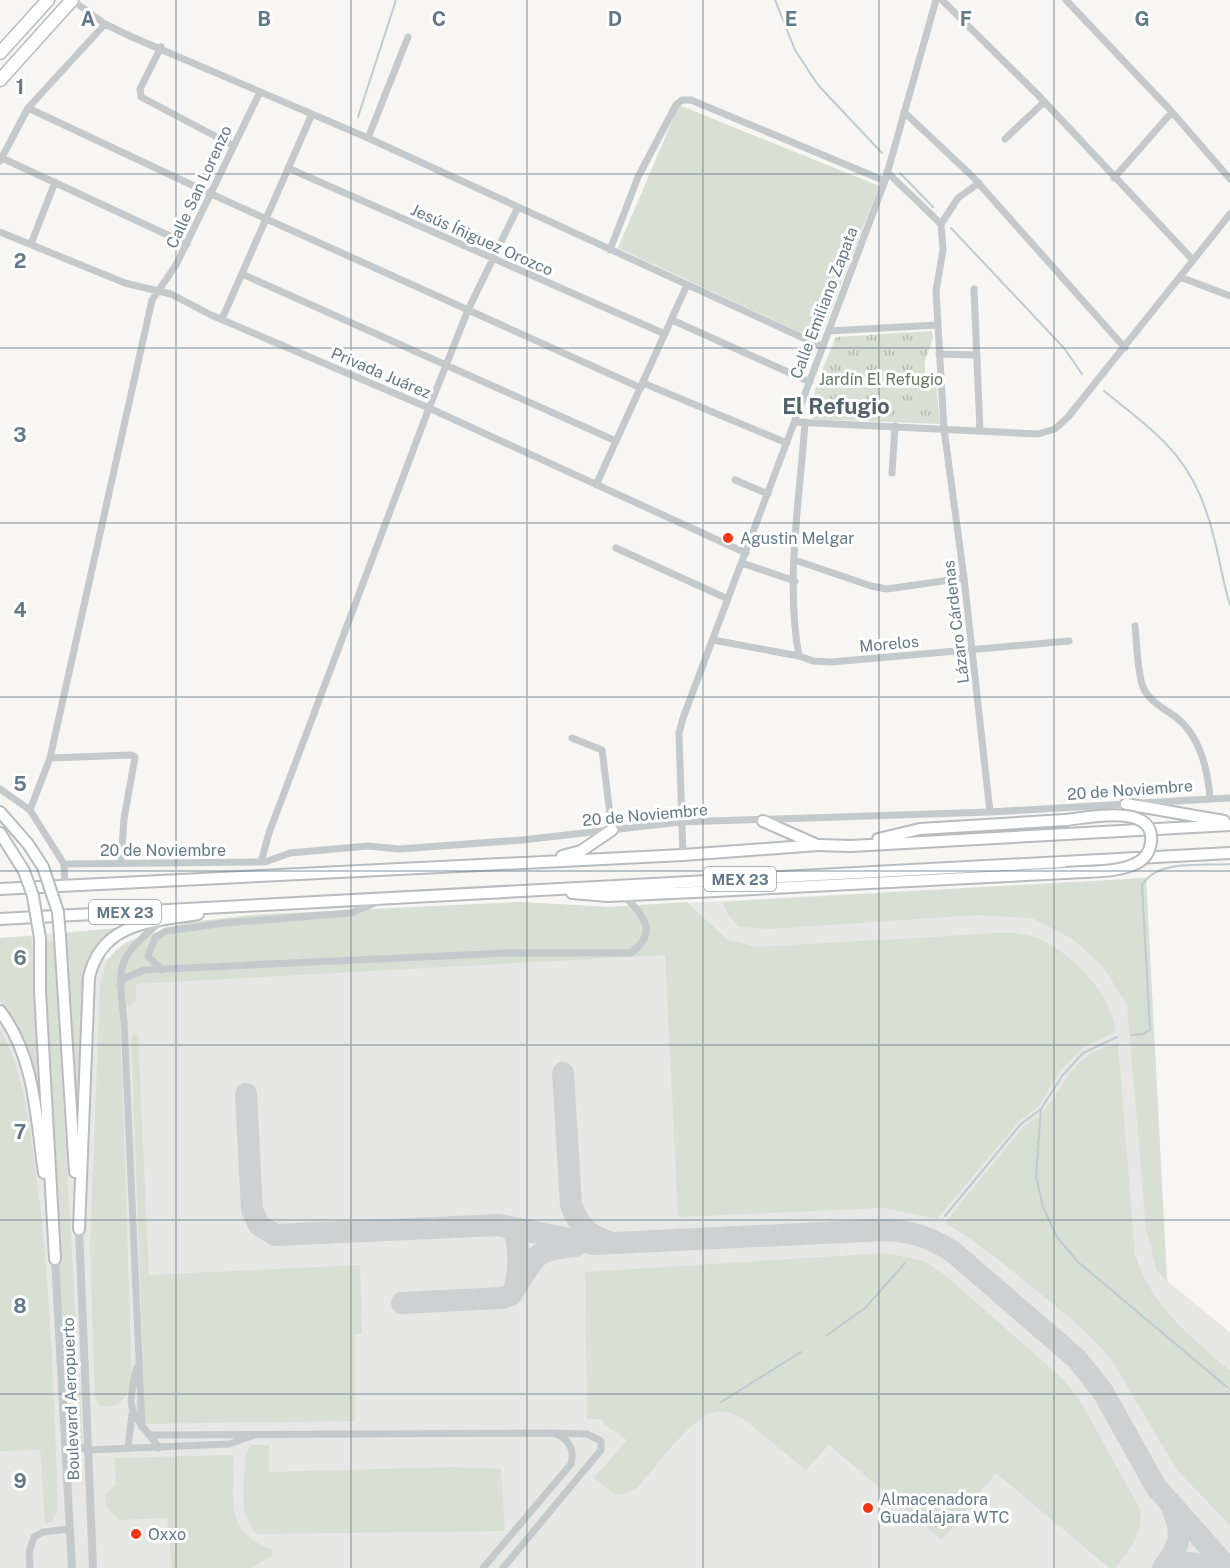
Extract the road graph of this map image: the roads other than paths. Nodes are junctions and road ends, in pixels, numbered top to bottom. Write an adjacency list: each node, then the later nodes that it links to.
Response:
1 (48, 0): 9 (highway)
2 (72, 0): 6 (street); 10 (highway)
3 (936, 0): 14 (street, Calle Emiliano Zapata)
4 (942, 0): 12 (street)
5 (1066, 0): 15 (street)
6 (105, 24): 8 (street); 13 (street)
7 (408, 37): 17 (street)
8 (160, 47): 11 (street); 19 (street)
9 (0, 53)
10 (0, 81)
11 (260, 92): 16 (street); 19 (street, Calle San Lorenzo)
12 (1044, 102): 18 (street); 23 (street)
13 (28, 108): 20 (street); 28 (street)
14 (904, 112): 22 (street, Calle Emiliano Zapata); 27 (street)
15 (1172, 112): 23 (street); 24 (street)
16 (312, 114): 17 (street); 21 (street)
17 (368, 138): 29 (street)
18 (1005, 139)
19 (232, 145): 28 (street, Calle San Lorenzo)
20 (1, 160): 26 (street)
21 (288, 168): 31 (street); 38 (street, Jesús Íñiguez Orozco)
22 (887, 172): 25 (street, Calle Emiliano Zapata); 32 (street)
23 (1114, 178): 37 (street)
24 (1230, 179)
25 (885, 181): 36 (street); 49 (street, Calle Emiliano Zapata)
26 (54, 182): 34 (street); 35 (street)
27 (979, 183): 32 (street); 52 (street)
28 (209, 193): 31 (street); 35 (street, Calle San Lorenzo)
29 (518, 207): 36 (street); 38 (street)
30 (1230, 214): 37 (street)
31 (267, 218): 39 (street); 45 (street)
32 (941, 224): 48 (street, Lázaro Cárdenas)
33 (0, 232): 34 (street, Privada Juárez)
34 (31, 244): 43 (street, Privada Juárez)
35 (187, 244): 43 (street, Calle San Lorenzo)
36 (610, 250): 41 (street)
37 (1193, 260): 40 (street)
38 (493, 261): 45 (street); 50 (street, Jesús Íñiguez Orozco)
39 (242, 274): 46 (street); 55 (street)
40 (1180, 277): 44 (street); 52 (street)
41 (687, 285): 47 (street); 51 (street)
42 (974, 288): 54 (street)
43 (157, 290): 46 (street, Privada Juárez); 83 (street, Calle San Lorenzo)
44 (1230, 296)
45 (468, 310): 55 (street); 57 (street)
46 (222, 319): 58 (street, Privada Juárez)
47 (672, 320): 50 (street); 56 (street)
48 (937, 325): 49 (street); 53 (street, Lázaro Cárdenas)
49 (829, 330): 51 (street, Calle Emiliano Zapata)
50 (665, 334): 57 (street)
51 (823, 347): 56 (street, Calle Emiliano Zapata)
52 (1125, 348): 63 (street)
53 (939, 354): 54 (street); 62 (street, Lázaro Cárdenas)
54 (975, 355): 63 (street)
55 (446, 364): 58 (street); 64 (street)
56 (810, 382): 59 (street, Calle Emiliano Zapata)
57 (642, 385): 64 (street); 65 (street)
58 (429, 408): 68 (street, Privada Juárez); 100 (street)
59 (795, 422): 60 (street); 65 (street, Calle Emiliano Zapata)
60 (805, 422): 61 (street); 72 (street)
61 (895, 426): 62 (street); 66 (street)
62 (944, 429): 63 (street); 74 (street, Lázaro Cárdenas)
63 (980, 431)
64 (616, 441): 68 (street)
65 (787, 443): 69 (street, Calle Emiliano Zapata)
66 (892, 473)
67 (735, 480): 69 (street)
68 (596, 485): 71 (street, Privada Juárez)
69 (768, 494): 71 (street, Calle Emiliano Zapata)
70 (616, 549): 76 (street)
71 (746, 553): 73 (street, Calle Emiliano Zapata)
72 (795, 560): 74 (street); 75 (street)
73 (742, 562): 75 (street); 76 (street, Calle Emiliano Zapata)
74 (964, 578): 80 (street, Lázaro Cárdenas)
75 (795, 582): 81 (street)
76 (728, 599): 78 (street, Calle Emiliano Zapata)
77 (1135, 626): 85 (street)
78 (713, 640): 81 (street, Morelos); 92 (street, Calle Emiliano Zapata)
79 (1069, 641): 80 (street, Morelos)
80 (973, 650): 81 (street, Morelos); 90 (street, Lázaro Cárdenas)
81 (799, 656)
82 (572, 738): 94 (street)
83 (50, 758): 88 (street, Calle San Lorenzo); 102 (street)
84 (0, 789): 88 (street)
85 (1210, 798): 86 (street, 20 de Noviembre); 87 (street, 20 de Noviembre)
86 (1230, 798)
87 (1126, 804): 90 (street, 20 de Noviembre); 93 (main road)
88 (30, 810): 103 (street)
89 (0, 812): 115 (main road, bridge)
90 (990, 812): 91 (street, 20 de Noviembre)
91 (763, 821): 92 (street, 20 de Noviembre); 96 (main road)
92 (681, 822): 94 (street, 20 de Noviembre); 99 (street, Calle Emiliano Zapata)
93 (1230, 824): 97 (main road, MEX 23)
94 (612, 830): 100 (street, 20 de Noviembre); 101 (main road)
95 (0, 832): 116 (main road, bridge)
96 (818, 845): 97 (main road, MEX 23); 99 (main road, MEX 23)
97 (851, 846): 107 (main road, bridge)
98 (1230, 853): 106 (main road, MEX 23)
99 (683, 855): 101 (main road, MEX 23)
100 (261, 862): 102 (street, 20 de Noviembre)
101 (538, 862): 104 (main road, MEX 23)
102 (121, 863): 103 (street, 20 de Noviembre)
103 (64, 864): 104 (street)
104 (65, 886): 105 (main road, MEX 23)
105 (0, 889)
106 (520, 890): 107 (main road); 108 (main road, MEX 23)
107 (622, 895): 112 (street)
108 (388, 898): 109 (main road, MEX 23); 112 (street)
109 (249, 906): 110 (main road, MEX 23); 111 (main road)
110 (0, 919)
111 (162, 920): 113 (street); 115 (main road)
112 (162, 970): 113 (street)
113 (120, 986): 118 (street)
114 (0, 1011): 116 (main road)
115 (79, 1229): 126 (street, Boulevard Aeropuerto)
116 (56, 1259): 117 (street, Boulevard Aeropuerto)
117 (59, 1311): 126 (street); 127 (street, Boulevard Aeropuerto)
118 (140, 1359): 119 (street); 120 (street)
119 (132, 1414): 120 (street); 124 (street)
120 (142, 1427): 123 (street)
121 (553, 1433): 122 (street); 131 (street); 132 (street)
122 (258, 1434): 123 (street); 125 (street)
123 (150, 1435): 125 (street)
124 (128, 1448): 125 (street); 126 (street)
125 (159, 1448)
126 (88, 1450): 130 (street, Boulevard Aeropuerto)
127 (70, 1529): 128 (street); 129 (street, Boulevard Aeropuerto)
128 (30, 1568)
129 (72, 1568)
130 (93, 1568)
131 (483, 1568)
132 (503, 1568)

